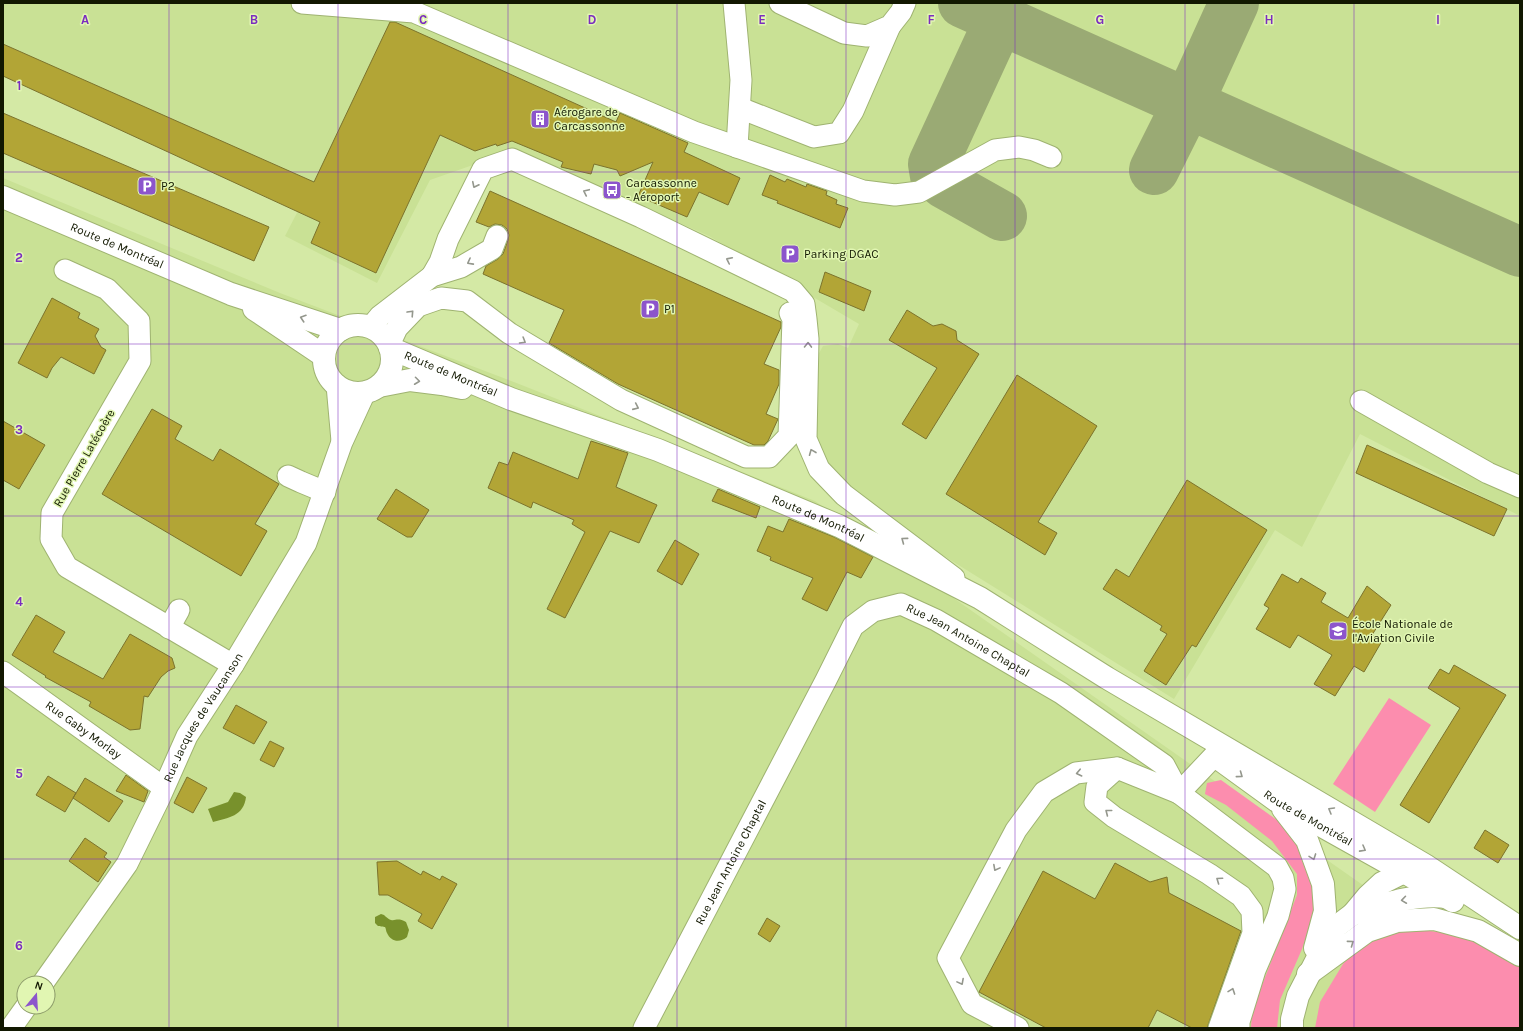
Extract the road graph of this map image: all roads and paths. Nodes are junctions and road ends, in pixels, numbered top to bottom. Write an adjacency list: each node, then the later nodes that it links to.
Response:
1 (302, 3): 7 (street)
2 (734, 3): 6 (street)
3 (780, 3): 5 (street)
4 (905, 3): 5 (street)
5 (890, 26): 6 (street)
6 (740, 108): 7 (street)
7 (737, 147): 8 (street)
8 (1051, 157)
9 (3, 197): 13 (main road, Route de Montréal)
10 (497, 236): 12 (street, one-way to 12)
11 (65, 270): 29 (street, Rue Pierre Latécoère)
12 (432, 276): 15 (street); 23 (street, one-way to 12)
13 (231, 294): 16 (main road, Route de Montréal, one-way to 13); 18 (main road, Route de Montréal)
14 (790, 313): 23 (street)
15 (371, 328): 16 (main road); 17 (main road)
16 (340, 330): 18 (main road)
17 (390, 346): 20 (main road); 21 (main road, Route de Montréal); 23 (street, one-way to 23)
18 (324, 356): 19 (main road)
19 (337, 385): 20 (main road); 24 (street, Rue Jacques de Vaucanson)
20 (372, 389): 21 (main road, Route de Montréal, one-way to 21); 24 (street, Rue Jacques de Vaucanson)
21 (511, 399): 28 (main road, Route de Montréal)
22 (1361, 401): 26 (street)
23 (798, 410): 28 (street, one-way to 23)
24 (342, 442): 27 (street, Rue Jacques de Vaucanson)
25 (288, 476): 27 (street)
26 (1520, 487)
27 (325, 492): 29 (street, Rue Jacques de Vaucanson)
28 (980, 598): 31 (main road, Route de Montréal)
29 (233, 666): 34 (street, Rue Jacques de Vaucanson)
30 (3, 672): 34 (street, Rue Gaby Morlay)
31 (1107, 678): 32 (main road, Route de Montréal); 37 (main road, Route de Montréal, one-way to 31)
32 (1214, 756): 35 (street); 36 (main road, Route de Montréal, one-way to 36)
33 (1117, 768): 35 (street); 49 (street, one-way to 49); 50 (street, one-way to 33)
34 (163, 788): 45 (street, Rue Jacques de Vaucanson)
35 (1179, 793): 48 (street, Rue Jean Antoine Chaptal); 51 (street, Rue Jean Antoine Chaptal)
36 (1277, 801): 38 (main road, Route de Montréal, one-way to 38); 44 (main road, one-way to 44)
37 (1425, 865): 38 (main road); 41 (main road, Route de Montréal)
38 (1404, 872): 39 (main road, Route de Montréal); 40 (main road)
39 (1446, 896): 40 (main road, one-way to 40); 41 (main road); 42 (main road, Route de Montréal)
40 (1352, 914): 44 (main road)
41 (1520, 928)
42 (1520, 943)
43 (1520, 955): 44 (main road, one-way to 43)
44 (1308, 974): 52 (main road)
45 (49, 975)
46 (20, 1015): 47 (street)
47 (11, 1028)
48 (644, 1028)
49 (1018, 1028)
50 (1219, 1028)
51 (1239, 1028)
52 (1292, 1028)

